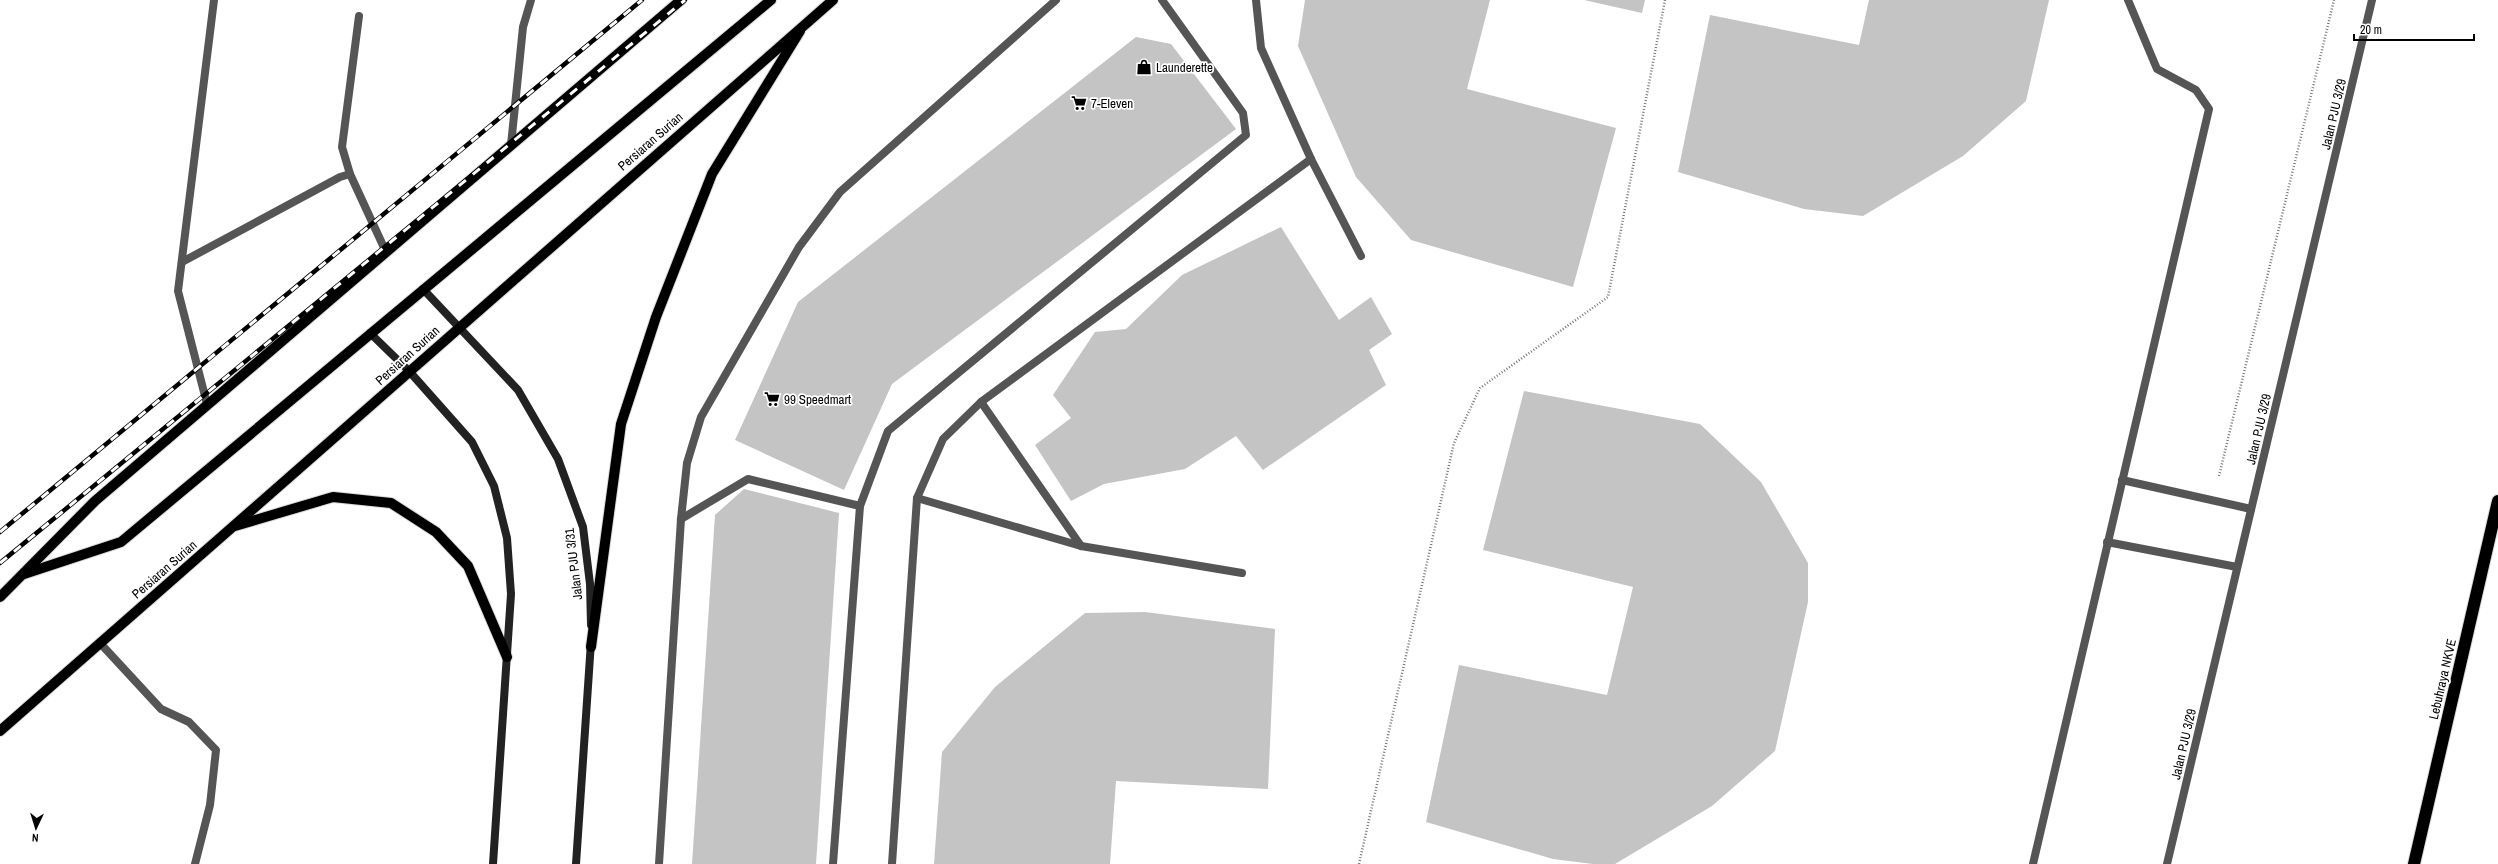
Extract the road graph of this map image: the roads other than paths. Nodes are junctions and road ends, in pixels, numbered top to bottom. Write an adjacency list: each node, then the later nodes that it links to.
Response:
1 (214, 0): 18 (street)
2 (531, 0): 13 (street)
3 (681, 0): 13 (main road)
4 (771, 0): 19 (main road)
5 (832, 0): 12 (main road, Persiaran Surian)
6 (1056, 0): 30 (street)
7 (1162, 0): 28 (street)
8 (1256, 0): 14 (street)
9 (2128, 0): 25 (street)
10 (2372, 0): 29 (street, Jalan PJU 3/29)
11 (360, 16): 15 (street)
12 (806, 21): 20 (main road, Persiaran Surian); 39 (main road)
13 (511, 145): 16 (main road)
14 (1311, 159): 17 (street); 23 (street)
15 (350, 174): 16 (street); 18 (street)
16 (386, 252): 24 (main road)
17 (1361, 256)
18 (182, 262): 24 (street)
19 (423, 289): 20 (street, Jalan PJU 3/31); 21 (main road)
20 (460, 326): 22 (main road, Persiaran Surian); 39 (street, Jalan PJU 3/31)
21 (370, 333): 22 (street); 36 (main road)
22 (409, 371): 31 (main road, Persiaran Surian); 40 (street)
23 (981, 402): 26 (street); 33 (street)
24 (207, 404): 36 (main road)
25 (2122, 480): 29 (street); 32 (street)
26 (917, 498): 33 (street); 47 (street)
27 (2498, 501): 50 (highway, Lebuhraya NKVE)
28 (860, 506): 30 (street); 46 (street)
29 (2251, 509): 34 (street, Jalan PJU 3/29)
30 (681, 519): 45 (street)
31 (230, 528): 38 (main road, Persiaran Surian); 40 (main road)
32 (2107, 542): 34 (street); 48 (street)
33 (1081, 546): 35 (street)
34 (2237, 567): 49 (street, Jalan PJU 3/29)
35 (1242, 573)
36 (24, 574): 37 (main road)
37 (0, 597)
38 (100, 643): 41 (main road, Persiaran Surian); 42 (street)
39 (591, 647): 44 (street, Jalan PJU 3/31)
40 (506, 657): 43 (street)
41 (0, 731)
42 (195, 864)
43 (493, 864)
44 (576, 864)
45 (659, 864)
46 (833, 864)
47 (892, 864)
48 (2033, 864)
49 (2167, 864)
50 (2414, 864)

